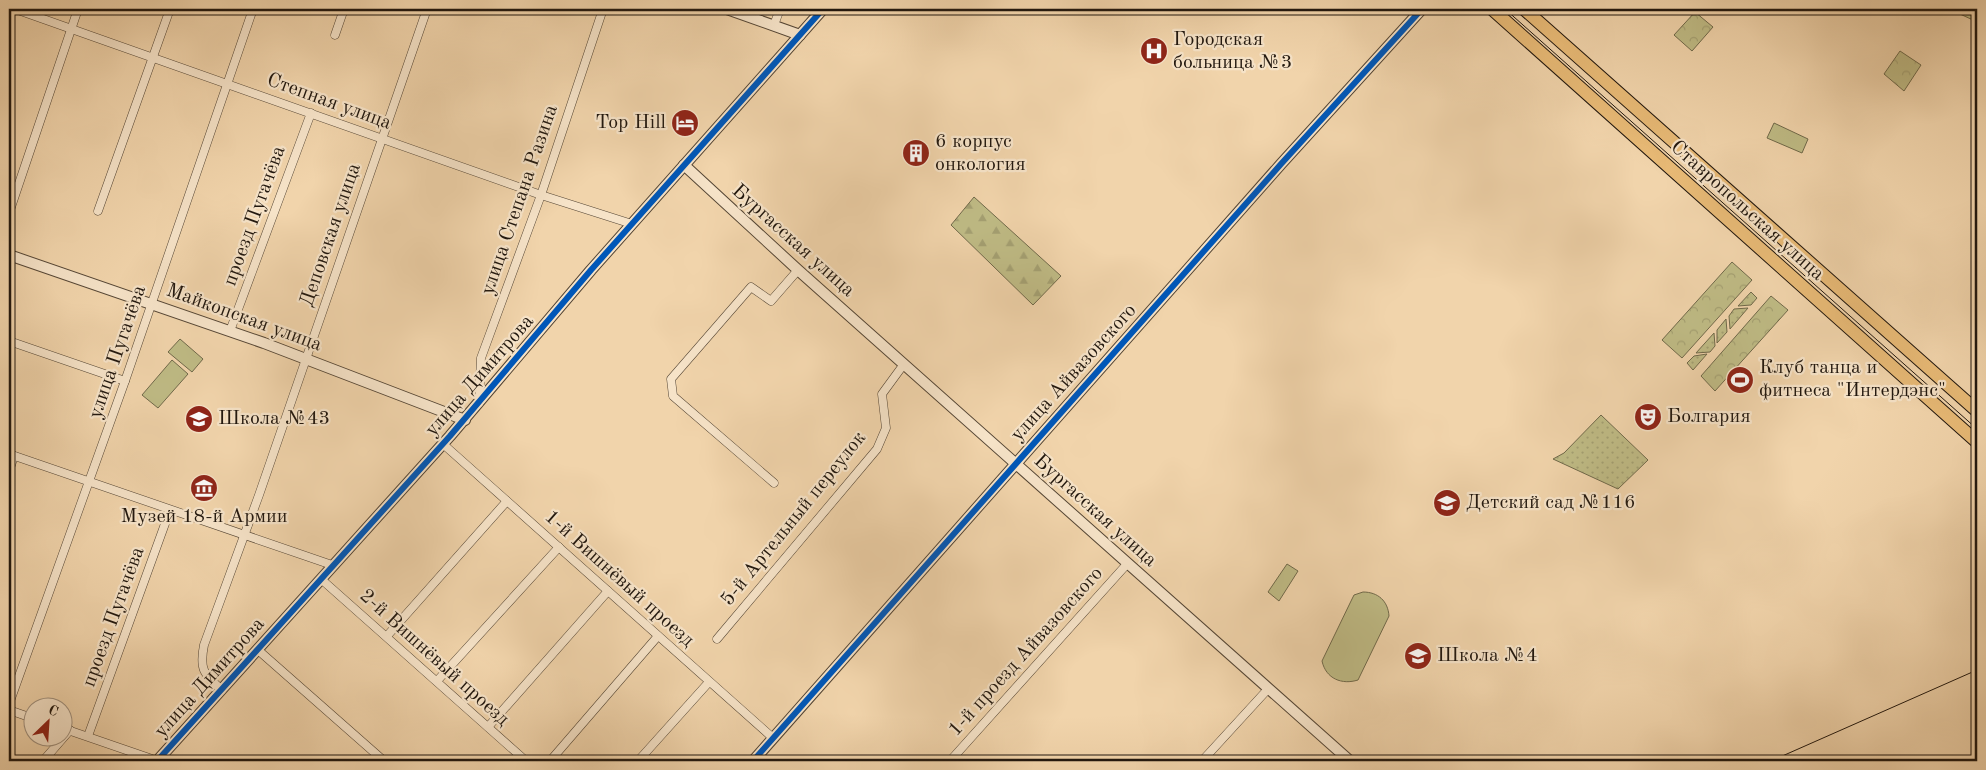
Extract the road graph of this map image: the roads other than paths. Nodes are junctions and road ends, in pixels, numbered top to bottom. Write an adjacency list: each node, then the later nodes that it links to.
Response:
1 (16, 9): 16 (street, Степная улица)
2 (78, 9): 16 (street)
3 (170, 9): 19 (street)
4 (253, 9): 20 (street, улица Пугачёва)
5 (344, 9): 17 (street)
6 (417, 9): 14 (street, Деповская улица)
7 (603, 9): 24 (street, улица Степана Разина)
8 (727, 9): 15 (street)
9 (780, 9): 15 (street)
10 (823, 9): 18 (street, улица Димитрова)
11 (1422, 9): 42 (street, улица Айвазовского)
12 (1492, 9): 39 (main road, Ставропольская улица)
13 (1524, 9): 37 (main road, Ставропольская улица)
14 (426, 10): 22 (street, Деповская улица)
15 (774, 25): 18 (street)
16 (71, 29): 19 (street, Степная улица); 26 (street)
17 (335, 35)
18 (800, 35): 23 (street, улица Димитрова)
19 (153, 58): 20 (street, Степная улица); 25 (street)
20 (227, 82): 21 (street, Степная улица); 30 (street, улица Пугачёва)
21 (311, 113): 22 (street, Степная улица); 31 (street, проезд Пугачёва)
22 (381, 139): 24 (street, Степная улица); 33 (street, Деповская улица)
23 (684, 165): 27 (street, улица Димитрова); 29 (street, Бургасская улица)
24 (541, 195): 27 (street, Степная улица); 36 (street, улица Степана Разина)
25 (98, 211)
26 (9, 213)
27 (632, 224): 36 (street, улица Димитрова)
28 (9, 255): 30 (street, Майкопская улица)
29 (798, 270): 34 (street, Бургасская улица); 45 (street)
30 (151, 303): 31 (street, Майкопская улица); 35 (street, улица Пугачёва)
31 (230, 331): 33 (street, Майкопская улица)
32 (9, 341): 35 (street)
33 (307, 358): 38 (street, Майкопская улица); 48 (street, Деповская улица)
34 (904, 364): 42 (street, Бургасская улица); 56 (street, 5-й Артельный переулок)
35 (125, 381): 44 (street, улица Пугачёва)
36 (480, 403): 38 (street, улица Димитрова)
37 (1977, 412)
38 (465, 420): 40 (street, улица Димитрова)
39 (1977, 442)
40 (443, 444): 46 (street, 1-й Вишнёвый проезд); 51 (street, улица Димитрова)
41 (12, 455): 43 (street); 44 (street)
42 (1016, 463): 50 (street, Бургасская улица); 68 (street, улица Айвазовского)
43 (9, 471)
44 (90, 482): 47 (street); 62 (street, улица Пугачёва)
45 (774, 483)
46 (506, 501): 49 (street, 1-й Вишнёвый проезд); 54 (street)
47 (170, 510): 48 (street); 67 (street, проезд Пугачёва)
48 (245, 534): 51 (street); 61 (street, Деповская улица)
49 (559, 547): 53 (street, 1-й Вишнёвый проезд); 58 (street)
50 (1127, 564): 60 (street, Бургасская улица); 77 (street, 1-й проезд Айвазовского)
51 (332, 566): 52 (street, улица Димитрова)
52 (321, 579): 54 (street, 2-й Вишнёвый проезд); 57 (street, улица Димитрова)
53 (608, 592): 55 (street, 1-й Вишнёвый проезд); 65 (street)
54 (387, 636): 58 (street, 2-й Вишнёвый проезд)
55 (658, 636): 59 (street, 1-й Вишнёвый проезд); 74 (street)
56 (717, 638)
57 (258, 650): 61 (street, улица Димитрова); 72 (street)
58 (437, 681): 65 (street, 2-й Вишнёвый проезд)
59 (710, 682): 68 (street, 1-й Вишнёвый проезд); 75 (street)
60 (1268, 689): 78 (street); 79 (street, Бургасская улица)
61 (222, 690): 71 (street, улица Димитрова)
62 (9, 704)
63 (9, 710): 64 (street)
64 (22, 715)
65 (488, 727): 73 (street, 2-й Вишнёвый проезд)
66 (72, 731): 67 (street)
67 (88, 736): 71 (street)
68 (773, 738): 76 (street, улица Айвазовского)
69 (52, 748): 70 (street)
70 (43, 761)
71 (157, 761)
72 (384, 761)
73 (526, 761)
74 (550, 761)
75 (638, 761)
76 (753, 761)
77 (950, 761)
78 (1202, 761)
79 (1350, 761)

